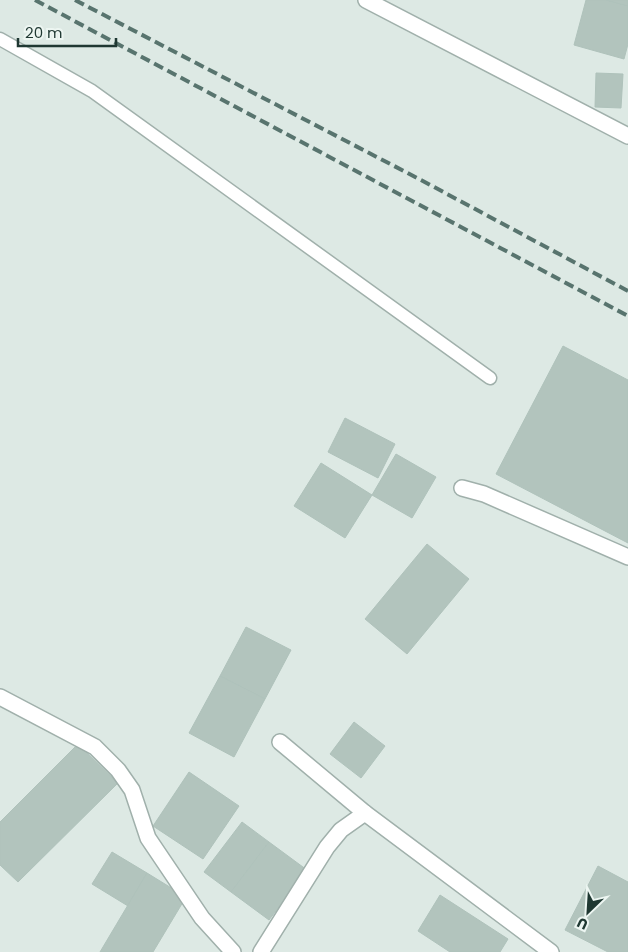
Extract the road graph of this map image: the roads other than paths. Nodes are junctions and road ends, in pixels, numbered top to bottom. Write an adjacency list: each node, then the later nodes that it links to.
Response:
1 (366, 0): 3 (street)
2 (0, 39): 4 (lane)
3 (628, 136)
4 (490, 378)
5 (462, 488): 6 (street)
6 (628, 557)
7 (0, 697): 10 (street)
8 (280, 742): 9 (street)
9 (365, 813): 11 (street); 12 (street)
10 (233, 952)
11 (261, 952)
12 (551, 952)

